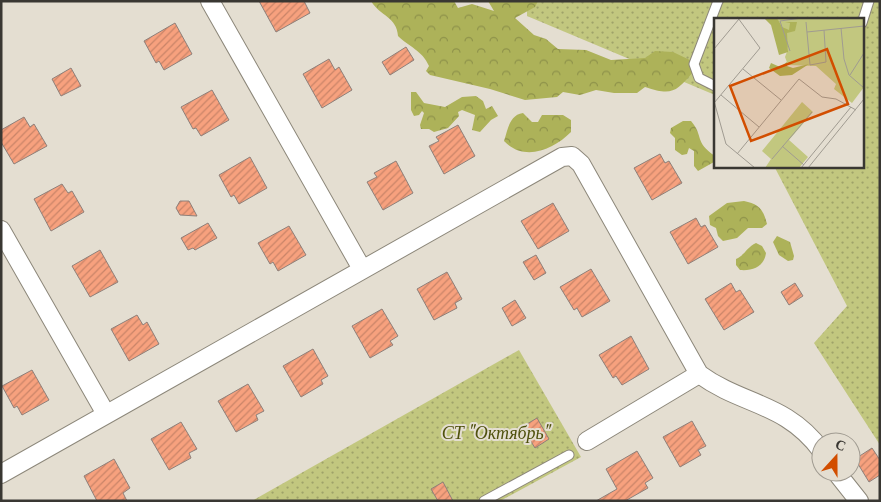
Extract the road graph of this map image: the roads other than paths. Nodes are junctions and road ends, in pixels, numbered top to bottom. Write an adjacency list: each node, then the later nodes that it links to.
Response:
1 (210, 1): 7 (street)
2 (718, 1): 5 (lane)
3 (868, 1): 4 (lane)
4 (863, 18)
5 (714, 86)
6 (1, 230): 9 (street)
7 (362, 269): 8 (street); 9 (street)
8 (699, 374): 10 (street); 11 (street)
9 (106, 414): 13 (street)
10 (811, 438)
11 (587, 441)
12 (569, 454): 15 (lane)
13 (1, 474)
14 (844, 482): 16 (street)
15 (484, 501)
16 (858, 501)

